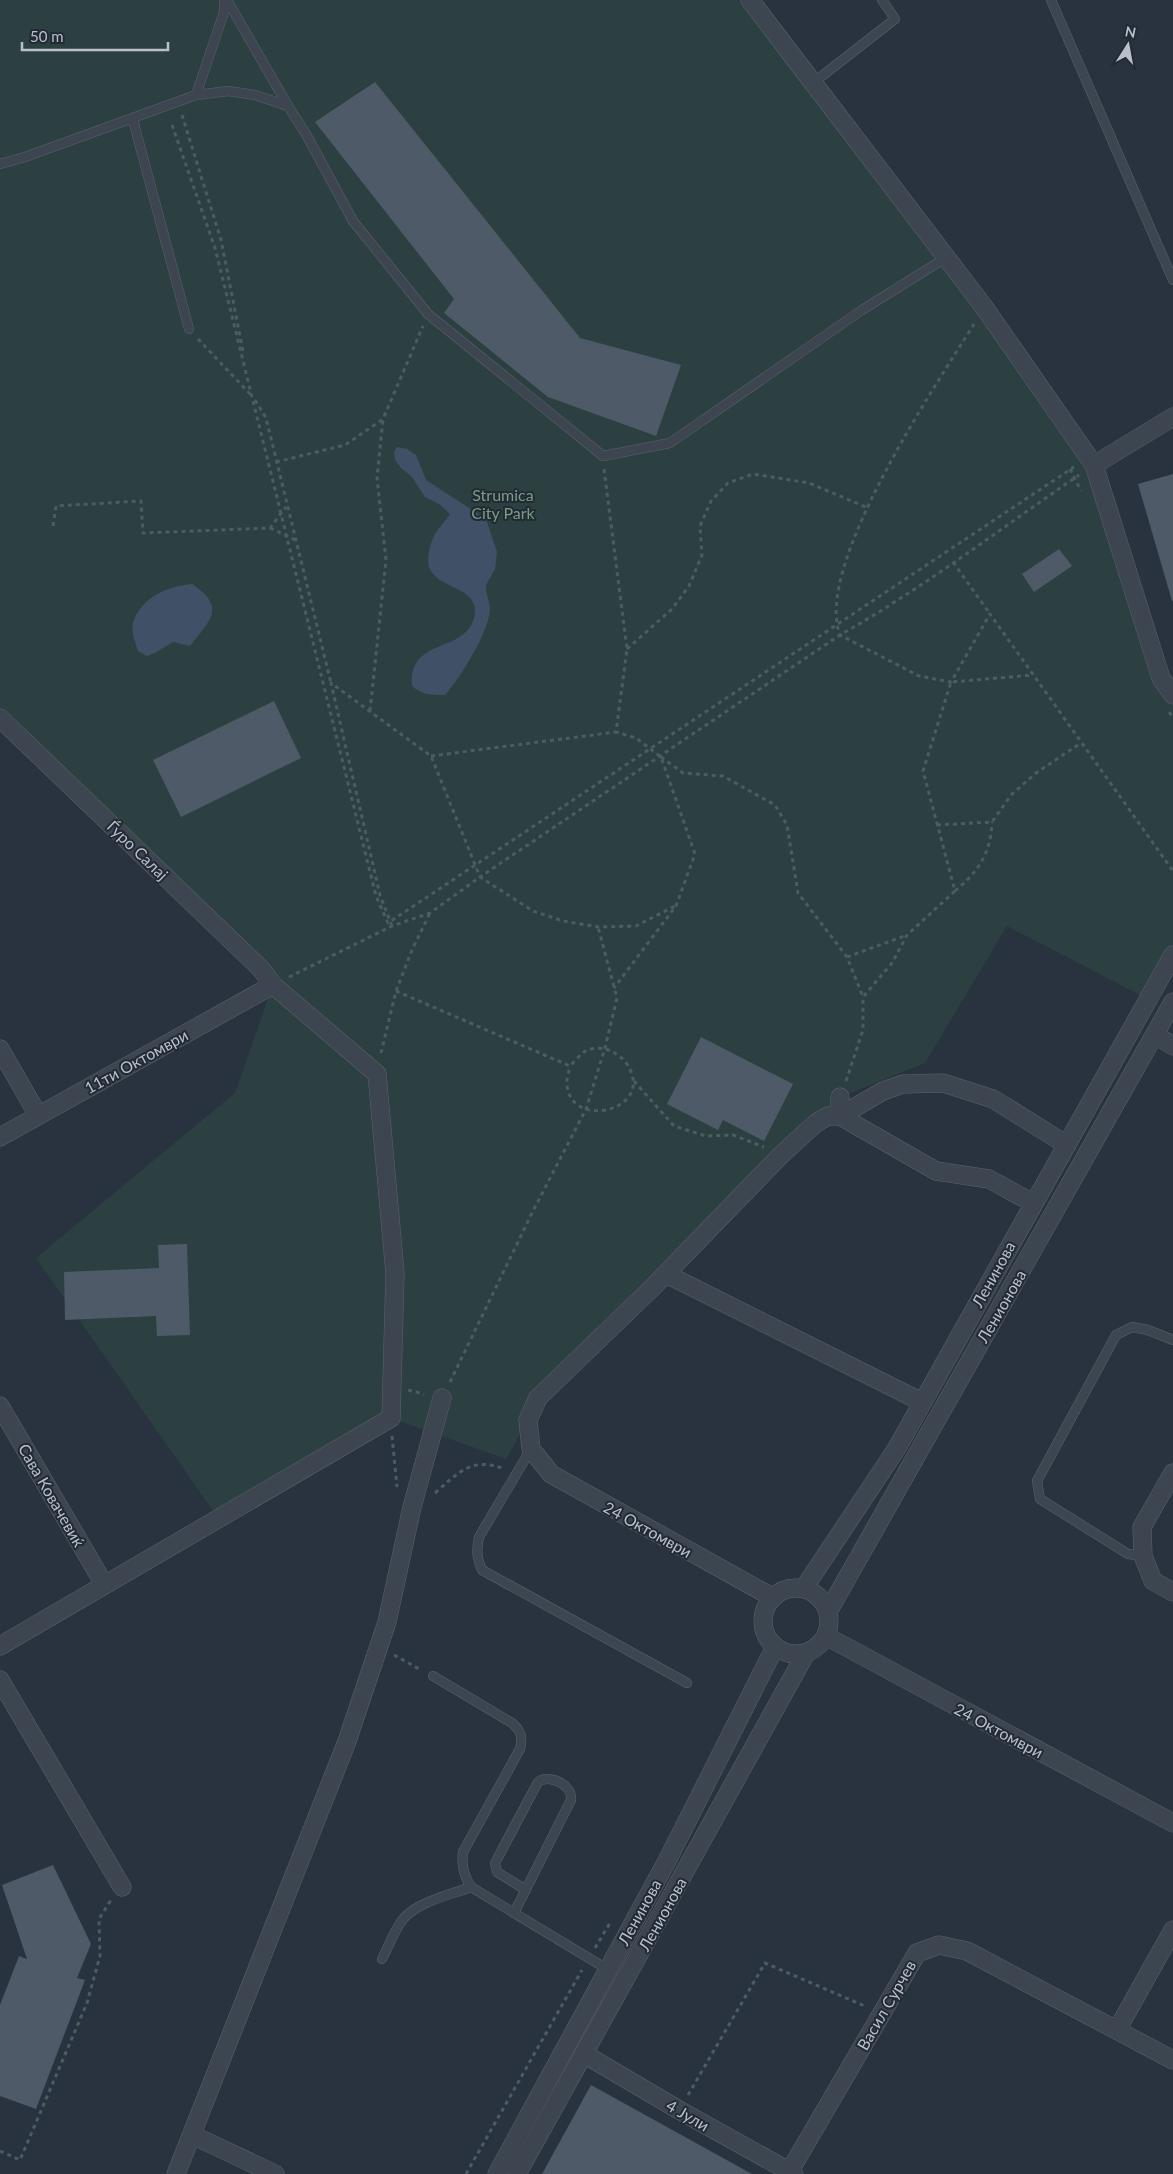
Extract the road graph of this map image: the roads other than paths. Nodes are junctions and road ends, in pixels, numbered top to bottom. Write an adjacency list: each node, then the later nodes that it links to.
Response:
1 (225, 0): 6 (lane); 7 (lane)
2 (750, 0): 5 (street)
3 (882, 0): 5 (lane)
4 (1051, 0): 11 (lane)
5 (813, 83): 10 (street)
6 (196, 95): 7 (lane); 8 (lane)
7 (288, 106): 10 (lane)
8 (133, 120): 9 (lane); 12 (lane)
9 (0, 164)
10 (947, 256): 14 (street)
11 (1173, 280)
12 (189, 329)
13 (1173, 417): 14 (street)
14 (1094, 465): 15 (street)
15 (1173, 695)
16 (0, 718): 18 (street, Ѓуро Салај)
17 (1173, 955): 27 (street, Ленинова)
18 (273, 985): 24 (street, 11ти Октомври); 37 (street, Ѓуро Салај)
19 (1173, 1002): 20 (street, Ленионова)
20 (1155, 1035): 21 (street); 41 (street, Ленионова)
21 (1173, 1046)
22 (0, 1049): 24 (street)
23 (840, 1097): 25 (street)
24 (38, 1115): 26 (street, 11ти Октомври)
25 (840, 1116): 27 (street); 28 (street); 29 (street)
26 (0, 1137)
27 (1067, 1144): 28 (street, Ленинова)
28 (1033, 1203): 32 (street, Ленинова)
29 (666, 1274): 32 (street); 34 (street)
30 (1173, 1340): 36 (lane)
31 (442, 1398): 60 (street)
32 (922, 1402): 38 (street, Ленинова)
33 (0, 1406): 37 (street, Сава Ковачевиќ)
34 (532, 1449): 40 (street, 24 Октомври); 48 (lane)
35 (1173, 1473): 36 (street)
36 (1142, 1556): 39 (street)
37 (104, 1584): 43 (street)
38 (804, 1588): 40 (street); 41 (street)
39 (1173, 1592)
40 (772, 1597): 44 (street)
41 (828, 1610): 42 (street)
42 (826, 1636): 45 (street); 49 (street, 24 Октомври)
43 (0, 1646)
44 (775, 1647): 45 (street); 56 (street, Ленинова)
45 (806, 1653): 58 (street, Ленионова)
46 (433, 1676): 51 (lane)
47 (0, 1680): 50 (street)
48 (687, 1683)
49 (1173, 1823)
50 (122, 1887)
51 (471, 1888): 53 (lane); 55 (lane)
52 (526, 1890): 52 (lane); 53 (lane)
53 (514, 1913): 56 (lane)
54 (1173, 1930): 57 (street)
55 (382, 1959)
56 (607, 1969): 64 (street, Ленинова)
57 (1117, 2030): 59 (street, Васил Сурчев); 61 (street, Васил Сурчев)
58 (584, 2054): 61 (street, 4 Јули); 65 (street, Ленионова)
59 (1173, 2060)
60 (192, 2135): 62 (street); 63 (street)
61 (790, 2173)
62 (176, 2174)
63 (275, 2174)
64 (497, 2174)
65 (517, 2174)

